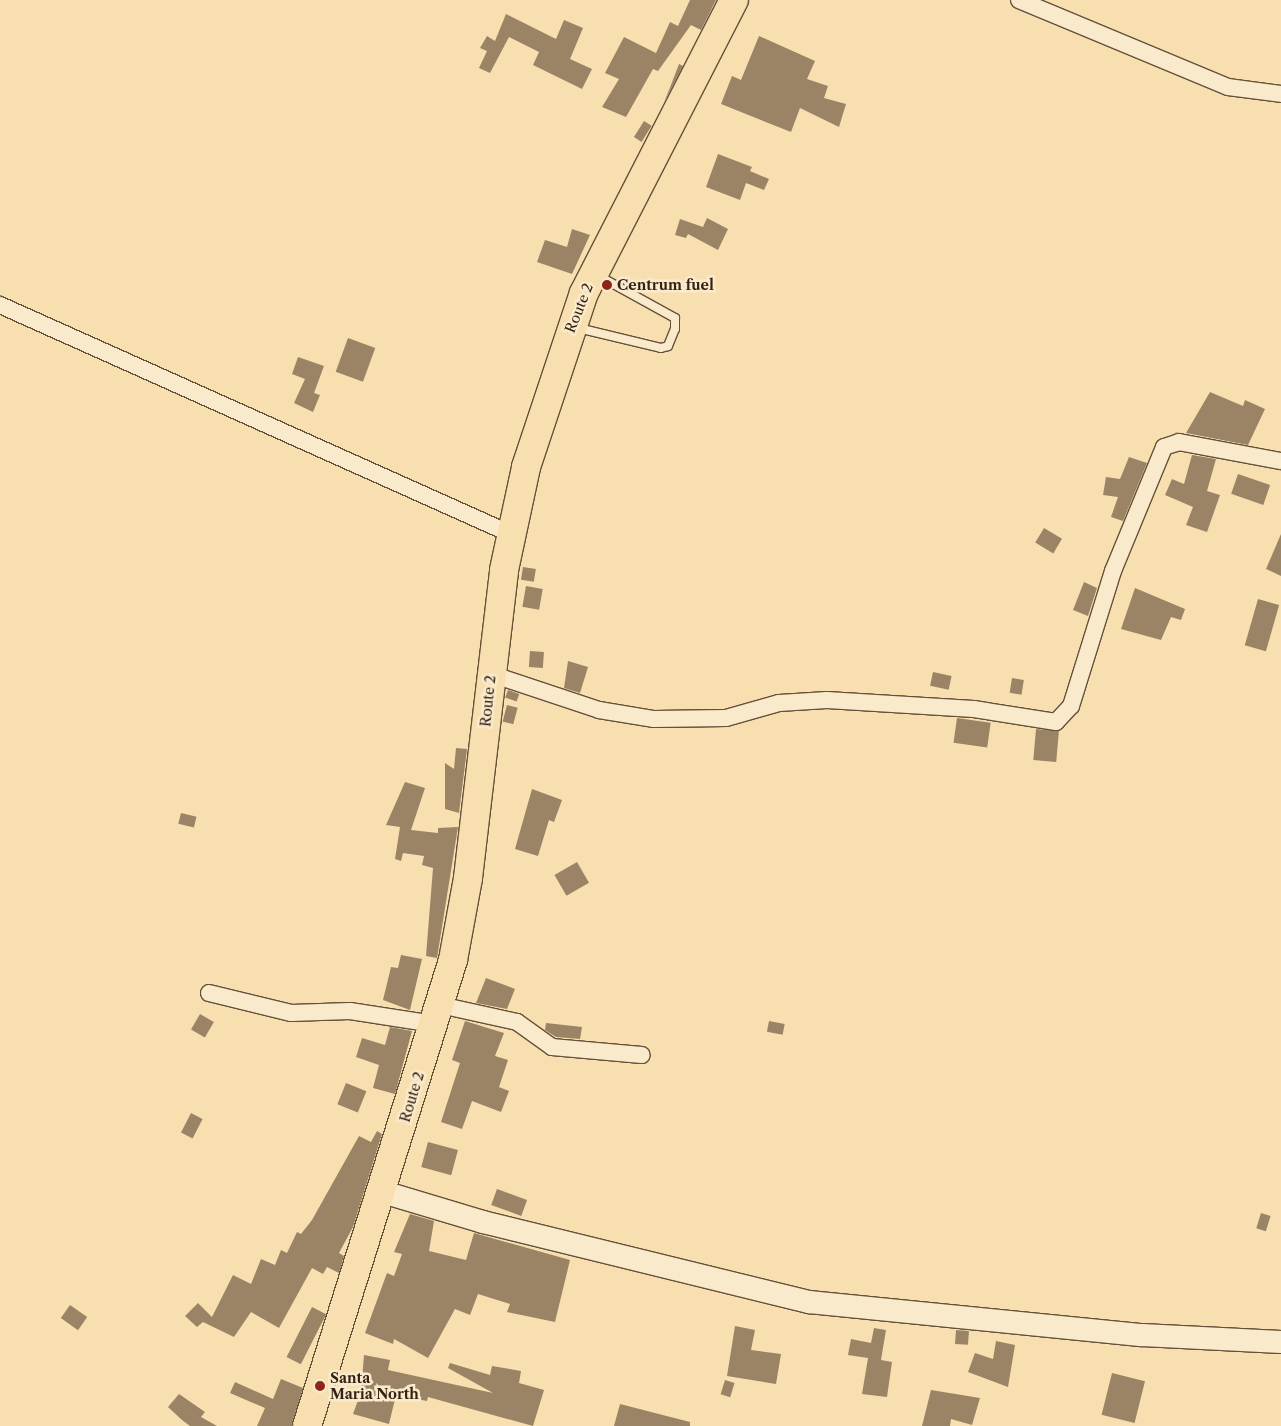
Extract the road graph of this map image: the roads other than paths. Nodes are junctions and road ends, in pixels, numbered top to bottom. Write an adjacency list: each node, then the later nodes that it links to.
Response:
1 (734, 0): 4 (highway, Route 2)
2 (1019, 0): 3 (street)
3 (1281, 94)
4 (593, 273): 6 (highway, Route 2); 6 (lane)
5 (0, 304): 8 (street)
6 (571, 326): 8 (highway, Route 2)
7 (1281, 461): 9 (street)
8 (511, 534): 9 (highway, Route 2)
9 (491, 674): 11 (highway, Route 2)
10 (209, 993): 11 (street)
11 (437, 1014): 12 (street); 13 (highway, Route 2)
12 (642, 1055)
13 (383, 1192): 14 (street); 15 (highway, Route 2)
14 (1281, 1342)
15 (307, 1426)

